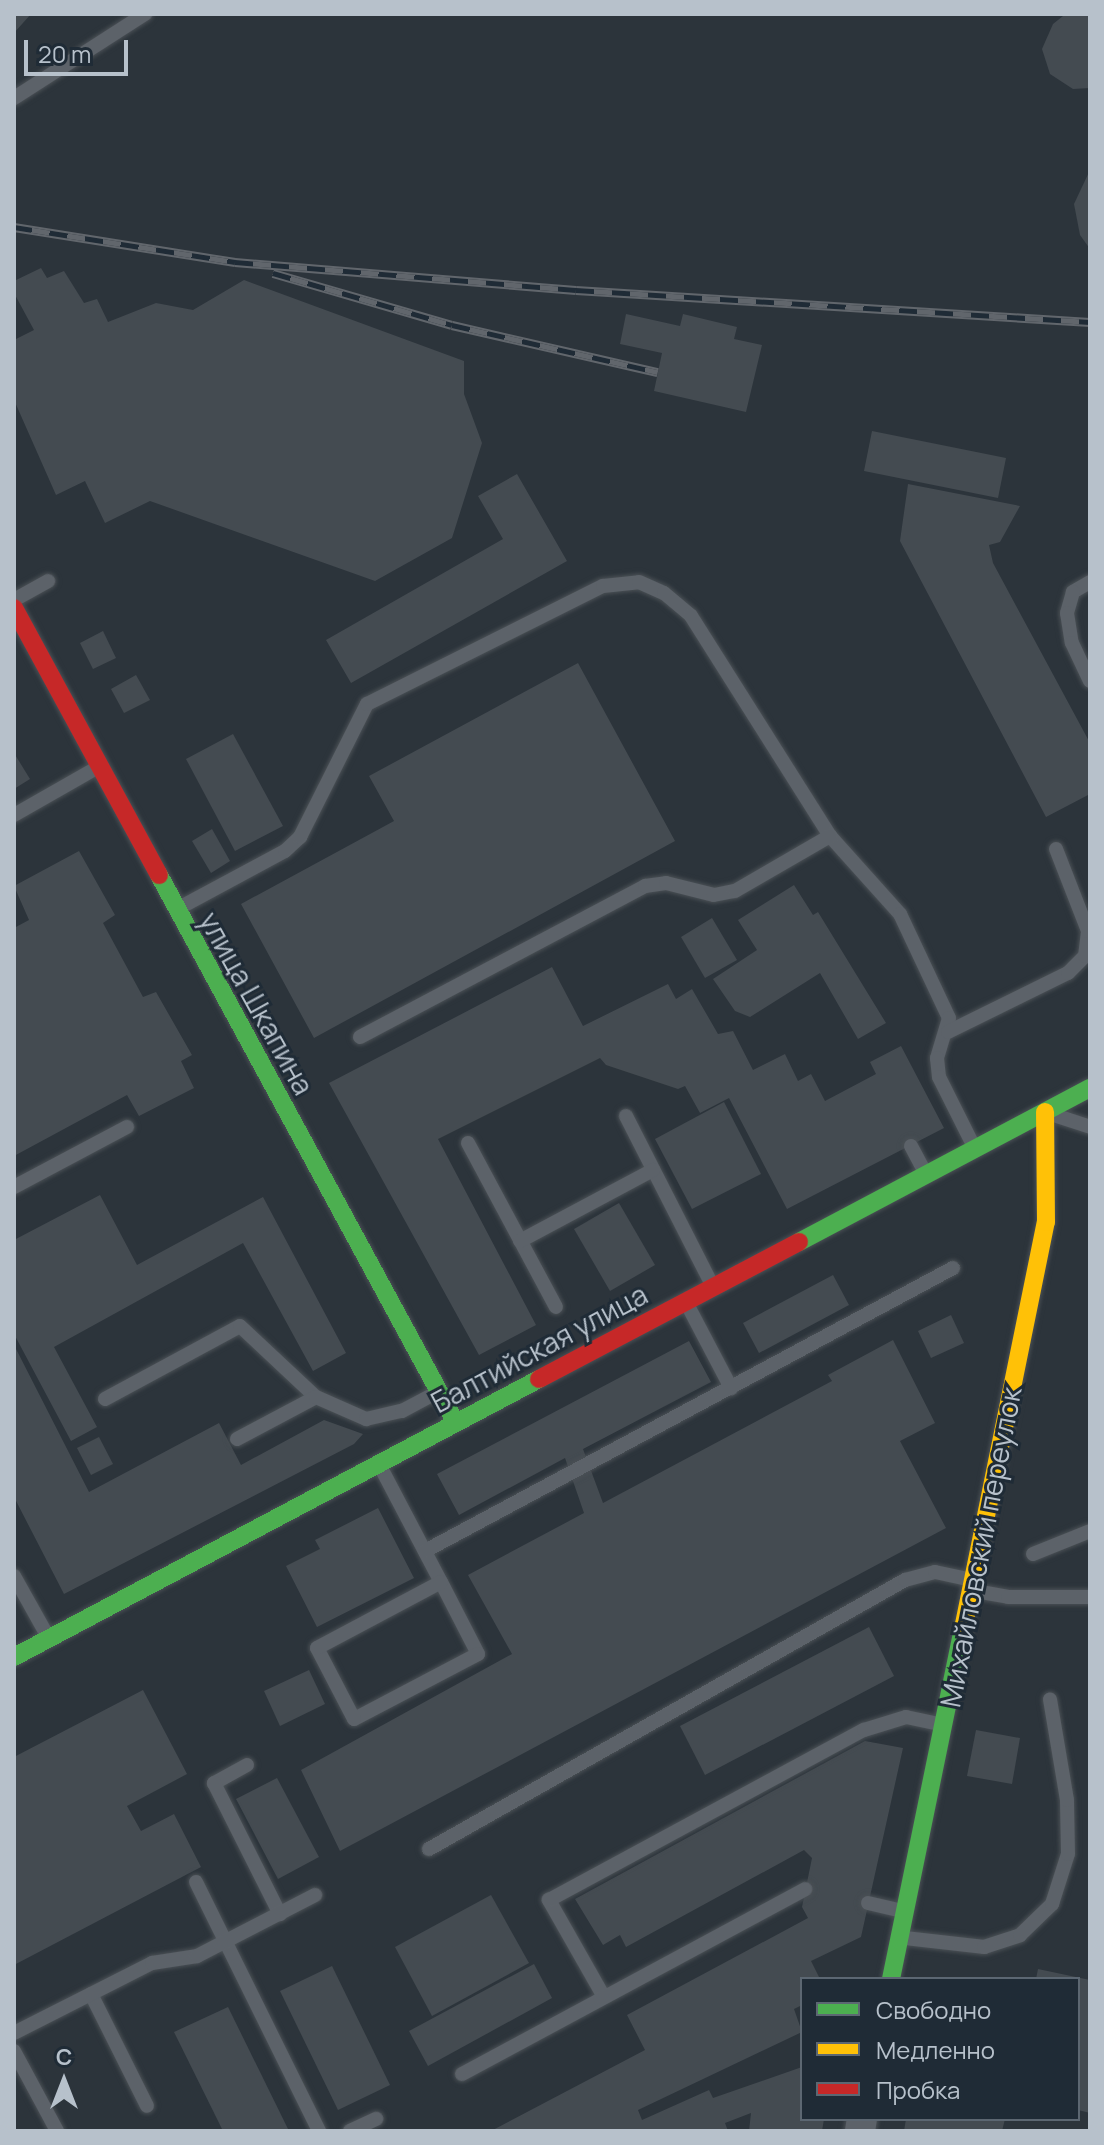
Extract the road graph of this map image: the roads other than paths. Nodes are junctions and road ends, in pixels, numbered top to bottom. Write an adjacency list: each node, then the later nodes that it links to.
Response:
1 (145, 14): 2 (lane)
2 (14, 98)
3 (48, 581): 5 (lane)
4 (1090, 582): 7 (lane)
5 (14, 600)
6 (14, 608): 8 (street, улица Шкапина)
7 (1090, 681)
8 (98, 767): 9 (lane); 12 (street, улица Шкапина)
9 (14, 815)
10 (830, 836): 12 (lane); 13 (lane); 14 (lane)
11 (1056, 849): 13 (lane)
12 (175, 911): 32 (street, улица Шкапина)
13 (948, 1032): 22 (lane)
14 (360, 1037)
15 (1090, 1088): 16 (street, Балтийская улица)
16 (1045, 1112): 19 (lane); 22 (street, Балтийская улица); 43 (street, Михайловский переулок)
17 (626, 1116): 23 (lane)
18 (127, 1127): 25 (lane)
19 (1090, 1127)
20 (468, 1143): 26 (lane)
21 (911, 1146): 24 (lane)
22 (975, 1149): 24 (street, Балтийская улица)
23 (653, 1170): 26 (lane); 28 (lane)
24 (926, 1175): 28 (street, Балтийская улица)
25 (14, 1187)
26 (520, 1241): 30 (lane)
27 (953, 1268): 31 (lane)
28 (714, 1287): 29 (street, Балтийская улица)
29 (685, 1302): 31 (lane); 35 (street, Балтийская улица)
30 (556, 1307)
31 (731, 1388): 39 (lane)
32 (438, 1391): 33 (lane); 35 (street, улица Шкапина)
33 (316, 1397): 34 (lane); 36 (lane)
34 (105, 1399)
35 (456, 1423): 37 (street, Балтийская улица)
36 (237, 1439)
37 (379, 1464): 39 (lane); 45 (street, Балтийская улица)
38 (1090, 1531): 40 (lane)
39 (425, 1551): 42 (lane)
40 (1033, 1554)
41 (14, 1576): 45 (lane)
42 (441, 1582): 42 (lane)
43 (972, 1585): 44 (lane); 48 (street, Михайловский переулок); 50 (lane)
44 (1090, 1597)
45 (49, 1639): 46 (street, Балтийская улица)
46 (14, 1657)
47 (1050, 1699): 57 (lane)
48 (944, 1725): 55 (street, Михайловский переулок); 61 (lane)
49 (247, 1765): 56 (lane)
50 (429, 1849)
51 (196, 1882): 58 (lane)
52 (805, 1889): 61 (lane)
53 (315, 1895): 56 (lane)
54 (868, 1903): 55 (lane)
55 (905, 1911): 57 (street, Михайловский переулок)
56 (280, 1914): 58 (lane)
57 (900, 1937): 59 (street, Михайловский переулок)
58 (226, 1942): 60 (lane); 68 (lane)
59 (891, 1977)
60 (91, 1994): 62 (lane); 65 (lane)
61 (604, 1997): 64 (lane)
62 (14, 2033)
63 (14, 2051): 67 (lane)
64 (462, 2074)
65 (147, 2106)
66 (376, 2119): 69 (lane)
67 (57, 2131)
68 (319, 2131)
69 (350, 2131)

